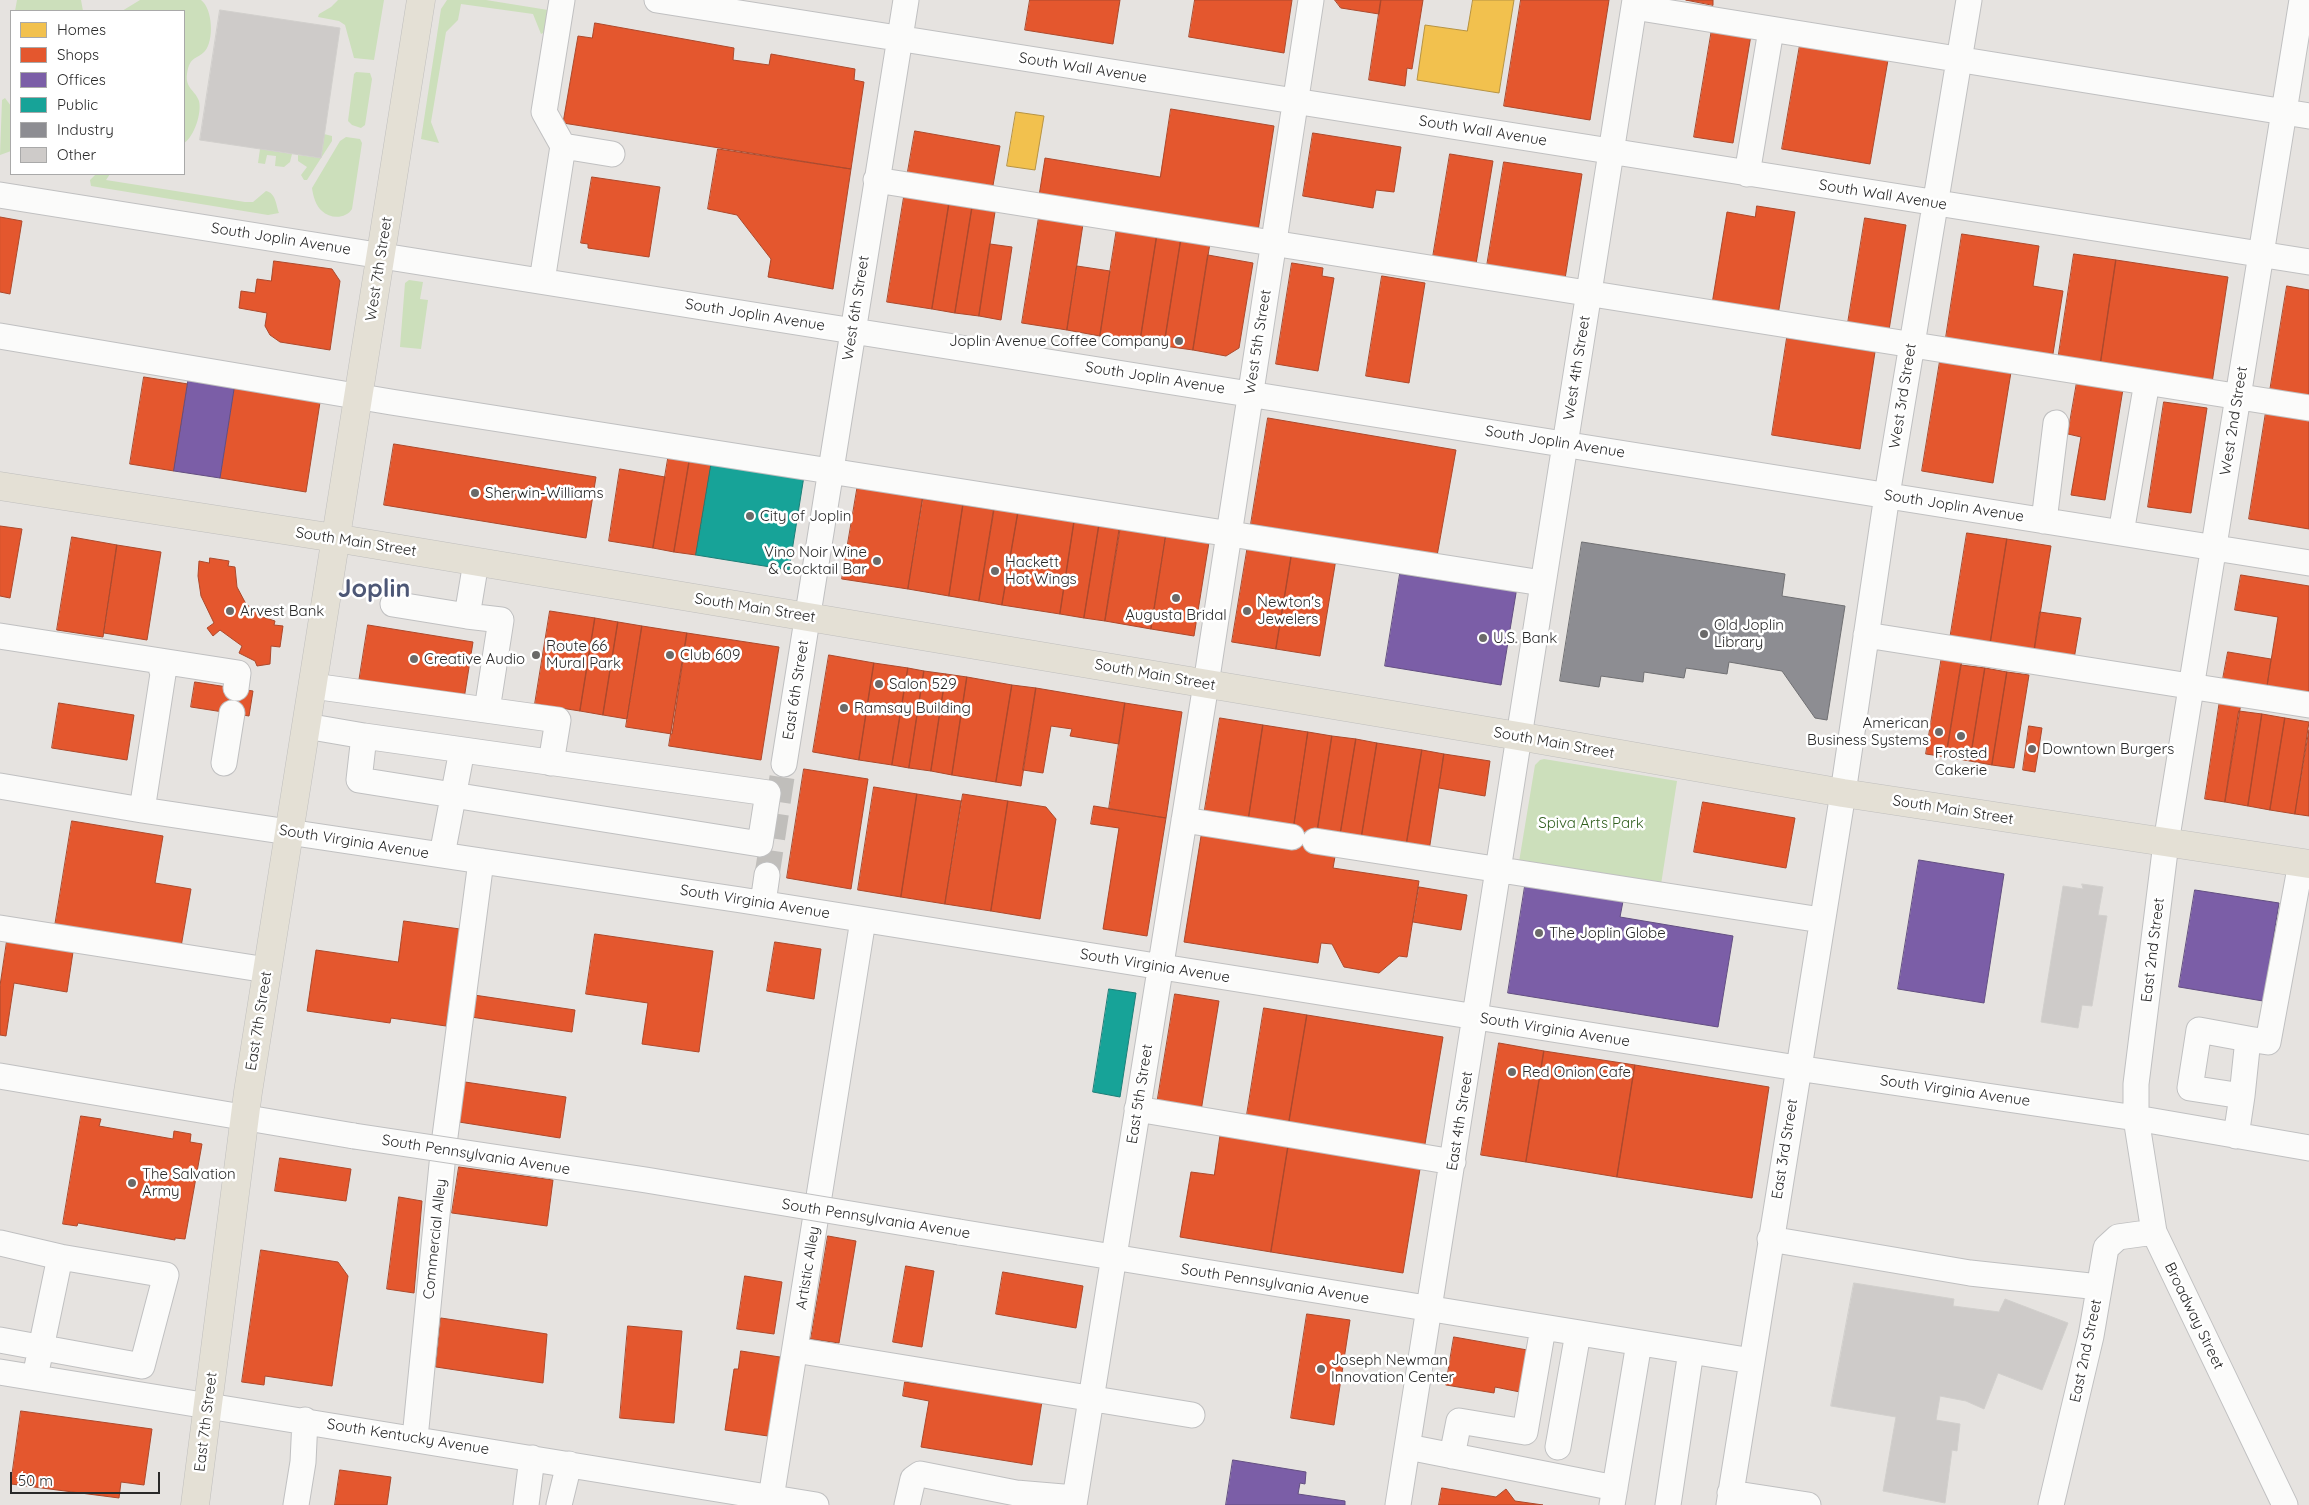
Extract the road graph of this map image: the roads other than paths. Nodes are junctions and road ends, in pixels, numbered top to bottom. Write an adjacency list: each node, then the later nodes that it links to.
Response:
1 (422, 0): 23 (main road, West 7th Street)
2 (562, 0): 15 (street)
3 (657, 0): 10 (street, South Wall Avenue)
4 (906, 0): 10 (street, West 6th Street)
5 (1311, 0): 12 (street, West 5th Street)
6 (1969, 0): 11 (street, West 3rd Street)
7 (2302, 0): 13 (street, West 2nd Street)
8 (1635, 4): 9 (street); 16 (street, West 4th Street)
9 (1771, 30): 11 (street); 18 (street)
10 (900, 39): 12 (street, South Wall Avenue); 19 (street, West 6th Street)
11 (1960, 60): 13 (street); 21 (street, West 3rd Street)
12 (1295, 101): 16 (street, South Wall Avenue); 22 (street, West 5th Street)
13 (2283, 112): 14 (street); 24 (street, West 2nd Street)
14 (2309, 116)
15 (562, 146): 17 (street); 26 (street)
16 (1611, 151): 18 (street, South Wall Avenue); 27 (street, West 4th Street)
17 (612, 154)
18 (1747, 174): 21 (street, South Wall Avenue)
19 (876, 180): 22 (street); 28 (street, West 6th Street)
20 (0, 195): 23 (street, South Joplin Avenue)
21 (1934, 204): 24 (street, South Wall Avenue); 30 (street, West 3rd Street)
22 (1273, 243): 27 (street); 32 (street, West 5th Street)
23 (381, 255): 26 (street, South Joplin Avenue); 33 (main road, West 7th Street)
24 (2260, 255): 25 (street, South Wall Avenue); 34 (street, West 2nd Street)
25 (2309, 262)
26 (542, 281): 28 (street, South Joplin Avenue)
27 (1588, 293): 30 (street); 37 (street, West 4th Street)
28 (853, 330): 32 (street, South Joplin Avenue); 38 (street, West 6th Street)
29 (0, 336): 33 (street)
30 (1912, 345): 31 (street); 40 (street, West 3rd Street)
31 (2147, 382): 34 (street); 43 (street)
32 (1250, 394): 37 (street, South Joplin Avenue); 42 (street, West 5th Street)
33 (358, 397): 38 (street); 44 (main road, West 7th Street)
34 (2238, 397): 35 (street); 45 (street, West 2nd Street)
35 (2309, 408)
36 (2056, 423): 41 (street)
37 (1565, 444): 40 (street, South Joplin Avenue); 48 (street, West 4th Street)
38 (830, 471): 42 (street); 51 (street, West 6th Street)
39 (0, 486): 44 (main road, South Main Street)
40 (1887, 495): 41 (street, South Joplin Avenue); 52 (street, West 3rd Street)
41 (2044, 521): 43 (street, South Joplin Avenue)
42 (1229, 533): 48 (street); 55 (street, West 5th Street)
43 (2122, 533): 45 (street, South Joplin Avenue)
44 (336, 538): 46 (main road, South Main Street); 56 (main road, East 7th Street)
45 (2214, 548): 47 (street, South Joplin Avenue); 57 (street, West 2nd Street)
46 (476, 562): 50 (street); 51 (main road, South Main Street)
47 (2309, 563)
48 (1542, 583): 64 (street, West 4th Street)
49 (393, 604): 50 (street)
50 (468, 616): 60 (street)
51 (807, 617): 55 (main road, South Main Street); 68 (street, East 6th Street)
52 (1866, 635): 57 (street); 70 (street, West 3rd Street)
53 (0, 636): 54 (street)
54 (159, 661): 58 (street); 72 (street)
55 (1206, 684): 64 (main road, South Main Street); 73 (street, East 5th Street)
56 (313, 686): 60 (street); 62 (main road, East 7th Street)
57 (2192, 687): 59 (street); 75 (street, West 2nd Street)
58 (236, 688)
59 (2309, 705)
60 (487, 710): 67 (street)
61 (232, 713): 66 (street)
62 (306, 726): 63 (street); 74 (main road, East 7th Street)
63 (364, 736): 65 (street); 71 (street)
64 (1518, 736): 70 (main road, South Main Street); 79 (street, East 4th Street)
65 (462, 750): 67 (street); 71 (street)
66 (224, 763)
67 (551, 763): 71 (street)
68 (784, 764)
69 (0, 786): 72 (street, South Virginia Avenue)
70 (1843, 793): 75 (main road, South Main Street); 83 (street, East 3rd Street)
71 (454, 794): 76 (street)
72 (142, 810): 74 (street, South Virginia Avenue)
73 (1184, 820): 79 (street); 85 (street, East 5th Street)
74 (288, 832): 76 (street, South Virginia Avenue); 86 (main road, East 7th Street)
75 (2166, 843): 78 (main road, South Main Street); 95 (street, East 2nd Street)
76 (442, 855): 77 (street, South Virginia Avenue)
77 (481, 861): 81 (street, South Virginia Avenue); 121 (street, Commercial Alley)
78 (2305, 864): 88 (street)
79 (1498, 870): 83 (street); 87 (street, East 4th Street)
80 (767, 875): 81 (street)
81 (763, 903): 82 (street, South Virginia Avenue)
82 (863, 920): 85 (street, South Virginia Avenue); 112 (street, Artistic Alley)
83 (1822, 920): 89 (street, East 3rd Street)
84 (0, 928): 86 (street)
85 (1160, 966): 87 (street, South Virginia Avenue); 93 (street, East 5th Street)
86 (267, 970): 94 (main road, East 7th Street)
87 (1475, 1017): 89 (street, South Virginia Avenue); 99 (street, East 4th Street)
88 (2248, 1039): 91 (street); 92 (street)
89 (1797, 1068): 95 (street, South Virginia Avenue); 101 (street, East 3rd Street)
90 (0, 1076): 94 (street, South Pennsylvania Avenue)
91 (2190, 1088): 92 (street); 96 (street)
92 (2242, 1096): 97 (street)
93 (1137, 1109): 99 (street); 104 (street, East 5th Street)
94 (244, 1118): 104 (street, South Pennsylvania Avenue, bridge); 118 (main road, East 7th Street)
95 (2136, 1118): 96 (street, South Virginia Avenue); 100 (street, Broadway Street)
96 (2185, 1126): 97 (street, South Virginia Avenue)
97 (2236, 1136): 98 (street, South Virginia Avenue)
98 (2309, 1148)
99 (1453, 1162): 106 (street, East 4th Street)
100 (2154, 1232): 105 (street, East 2nd Street); 142 (street, Broadway Street)
101 (1770, 1239): 105 (street); 114 (street, East 3rd Street)
102 (0, 1243): 103 (street)
103 (60, 1257): 111 (street); 111 (street)
104 (1113, 1258): 106 (street, South Pennsylvania Avenue); 117 (street, East 5th Street)
105 (2099, 1287): 141 (street, East 2nd Street)
106 (1431, 1310): 107 (street, South Pennsylvania Avenue); 122 (street, East 4th Street)
107 (1543, 1328): 108 (street, South Pennsylvania Avenue); 124 (street)
108 (1578, 1333): 110 (street, South Pennsylvania Avenue); 123 (street)
109 (0, 1340): 111 (street)
110 (1639, 1343): 113 (street, South Pennsylvania Avenue); 127 (street)
111 (41, 1348): 116 (street)
112 (795, 1350): 117 (street); 128 (street, Artistic Alley)
113 (1691, 1351): 114 (street, South Pennsylvania Avenue); 139 (street)
114 (1752, 1361): 130 (street, East 3rd Street)
115 (0, 1372): 116 (street, South Kentucky Avenue)
116 (34, 1377): 118 (street, South Kentucky Avenue)
117 (1091, 1398): 119 (street); 131 (street, East 5th Street)
118 (208, 1404): 120 (street, South Kentucky Avenue); 132 (main road, East 7th Street)
119 (1192, 1415)
120 (305, 1420): 121 (street, South Kentucky Avenue); 133 (street)
121 (415, 1438): 125 (street, South Kentucky Avenue)
122 (1408, 1447): 124 (street); 138 (street, East 4th Street)
123 (1558, 1448)
124 (1452, 1456): 127 (street)
125 (532, 1458): 126 (street, South Kentucky Avenue); 134 (street)
126 (569, 1464): 128 (street, South Kentucky Avenue); 135 (street)
127 (1614, 1497)
128 (771, 1498): 136 (street, South Kentucky Avenue)
129 (1015, 1499): 131 (street); 137 (street)
130 (1729, 1499): 140 (street)
131 (1075, 1502)
132 (195, 1505)
133 (296, 1505)
134 (526, 1505)
135 (558, 1505)
136 (812, 1505)
137 (907, 1505)
138 (1398, 1505)
139 (1668, 1505)
140 (1808, 1505)
141 (2051, 1505)
142 (2285, 1505)

